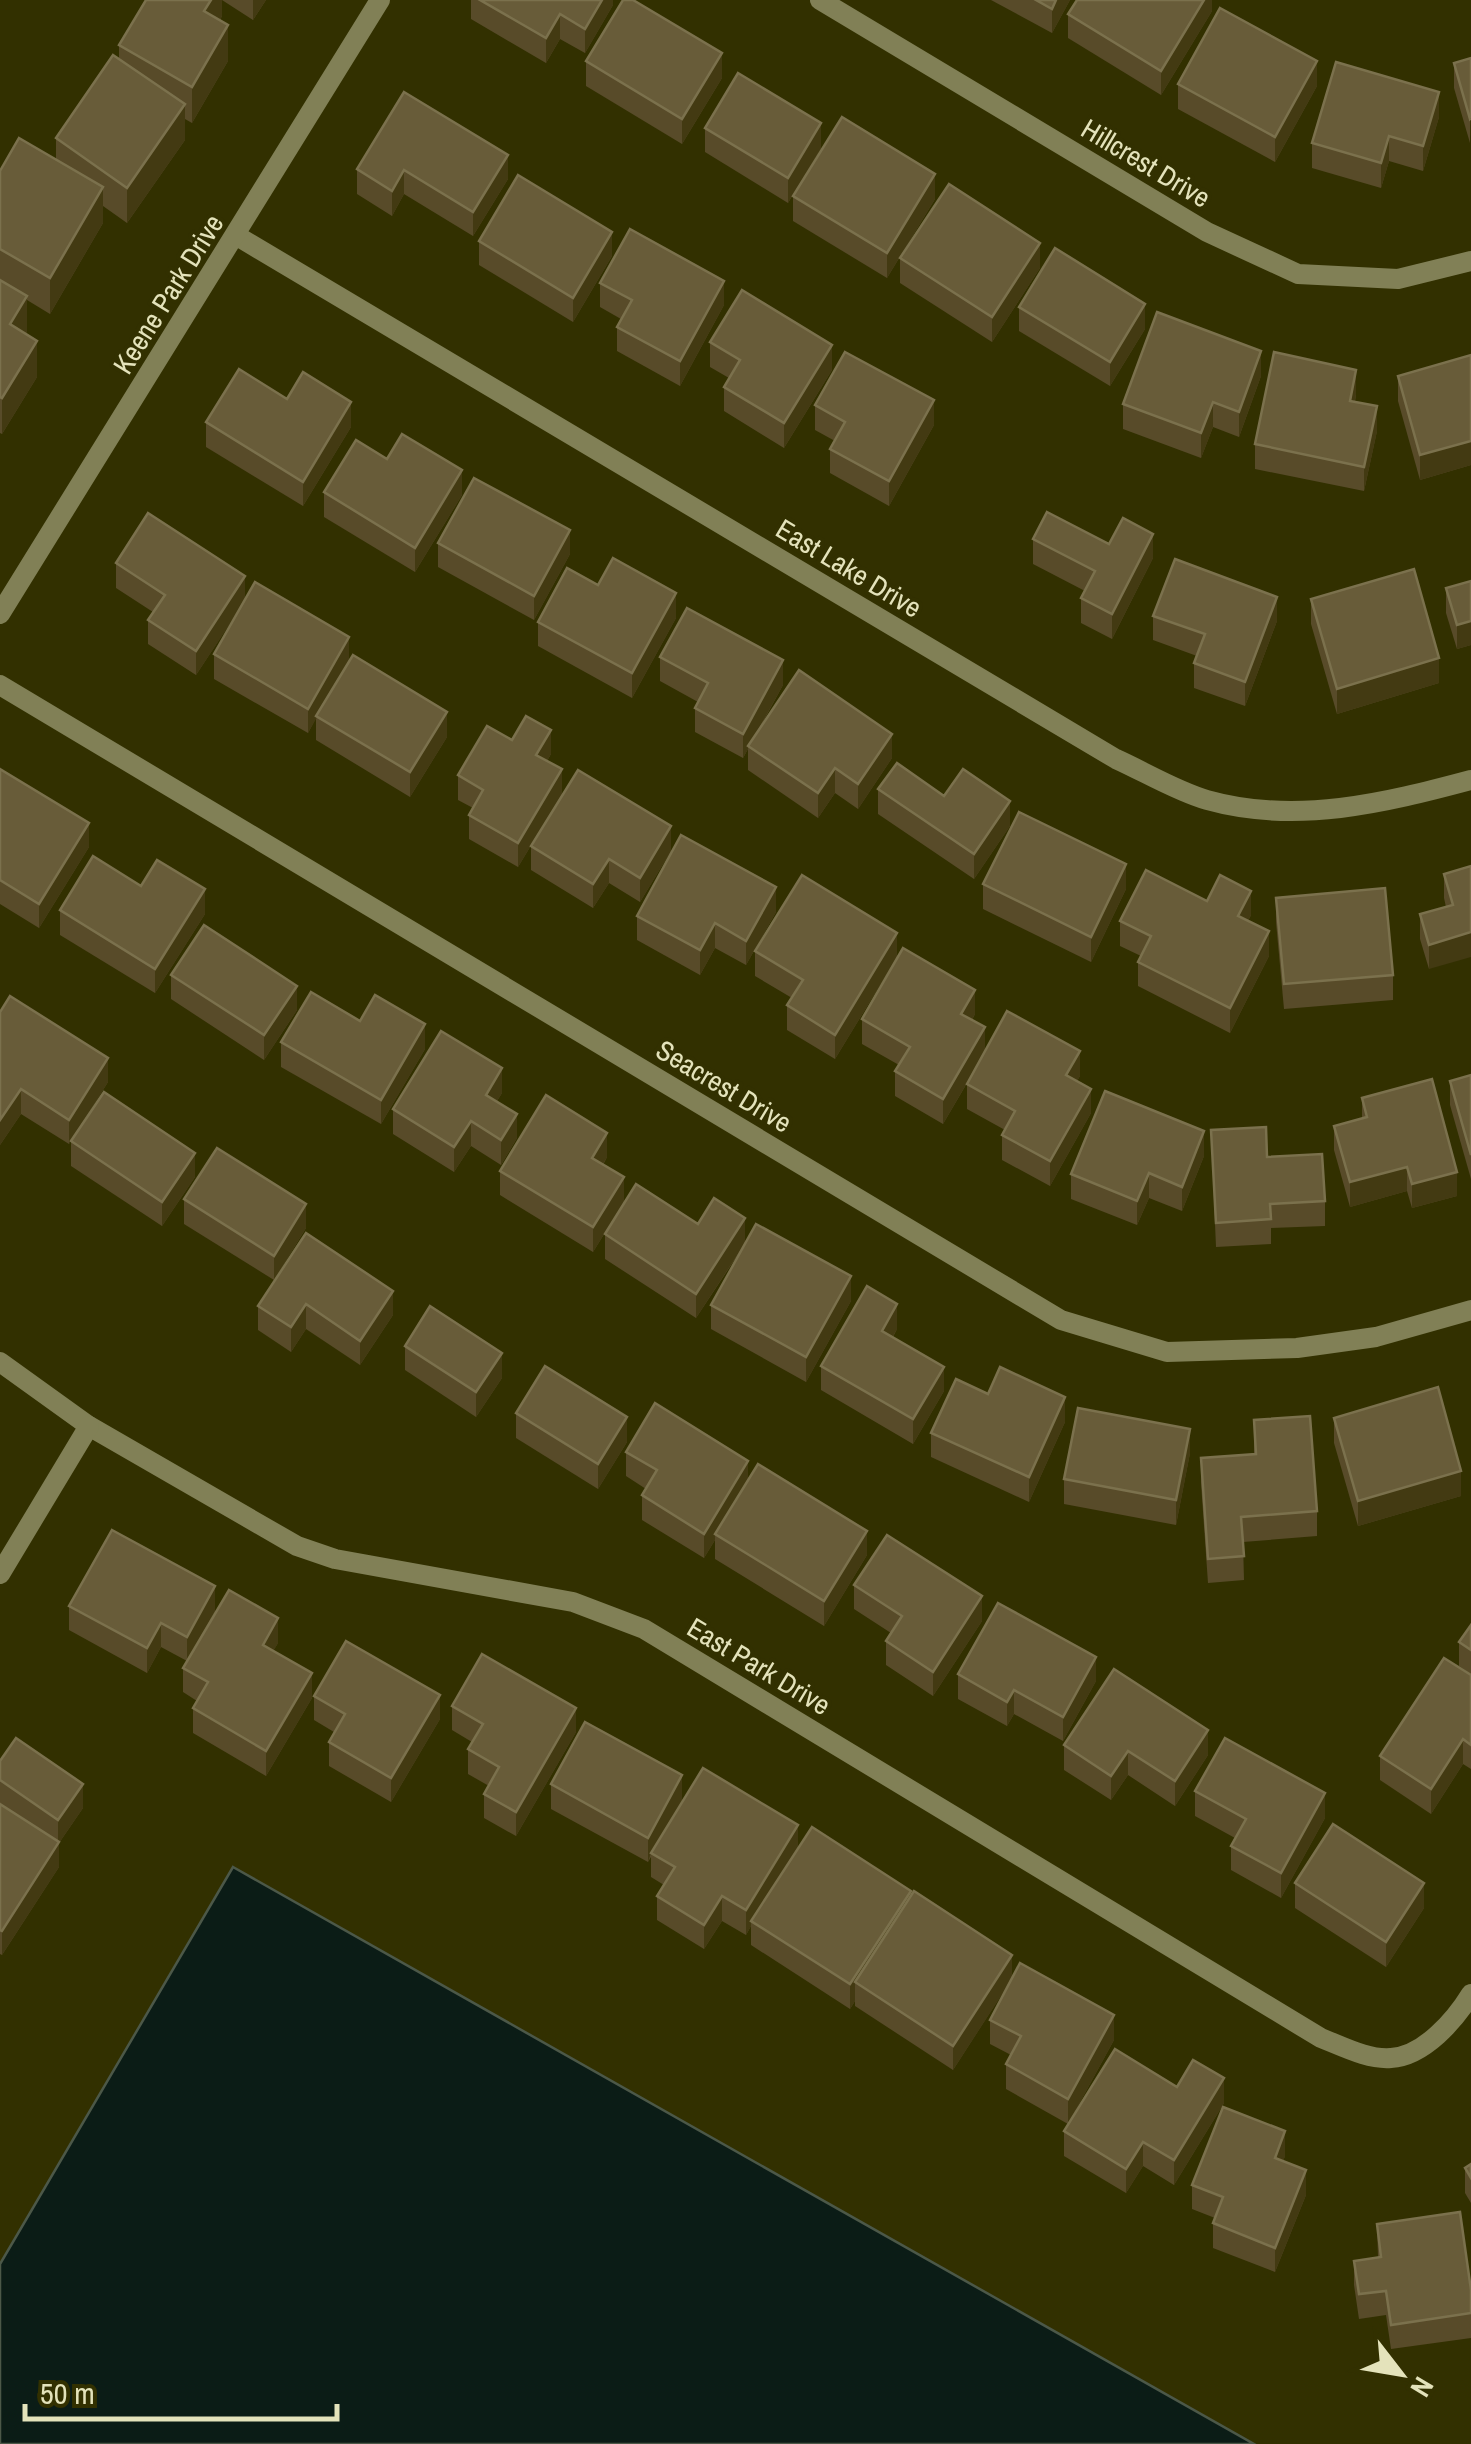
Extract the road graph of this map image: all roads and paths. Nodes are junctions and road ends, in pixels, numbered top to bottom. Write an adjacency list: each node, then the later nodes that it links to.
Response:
1 (380, 0): 3 (street, Keene Park Drive)
2 (820, 0): 4 (street, Hillcrest Drive)
3 (237, 236): 5 (street, Keene Park Drive); 7 (street, East Lake Drive)
4 (1471, 261)
5 (0, 614)
6 (0, 685): 8 (street, Seacrest Drive)
7 (1471, 780)
8 (1471, 1310)
9 (0, 1362): 10 (street, East Park Drive)
10 (90, 1426): 11 (street); 12 (street, East Park Drive)
11 (0, 1574)
12 (1471, 1994)

